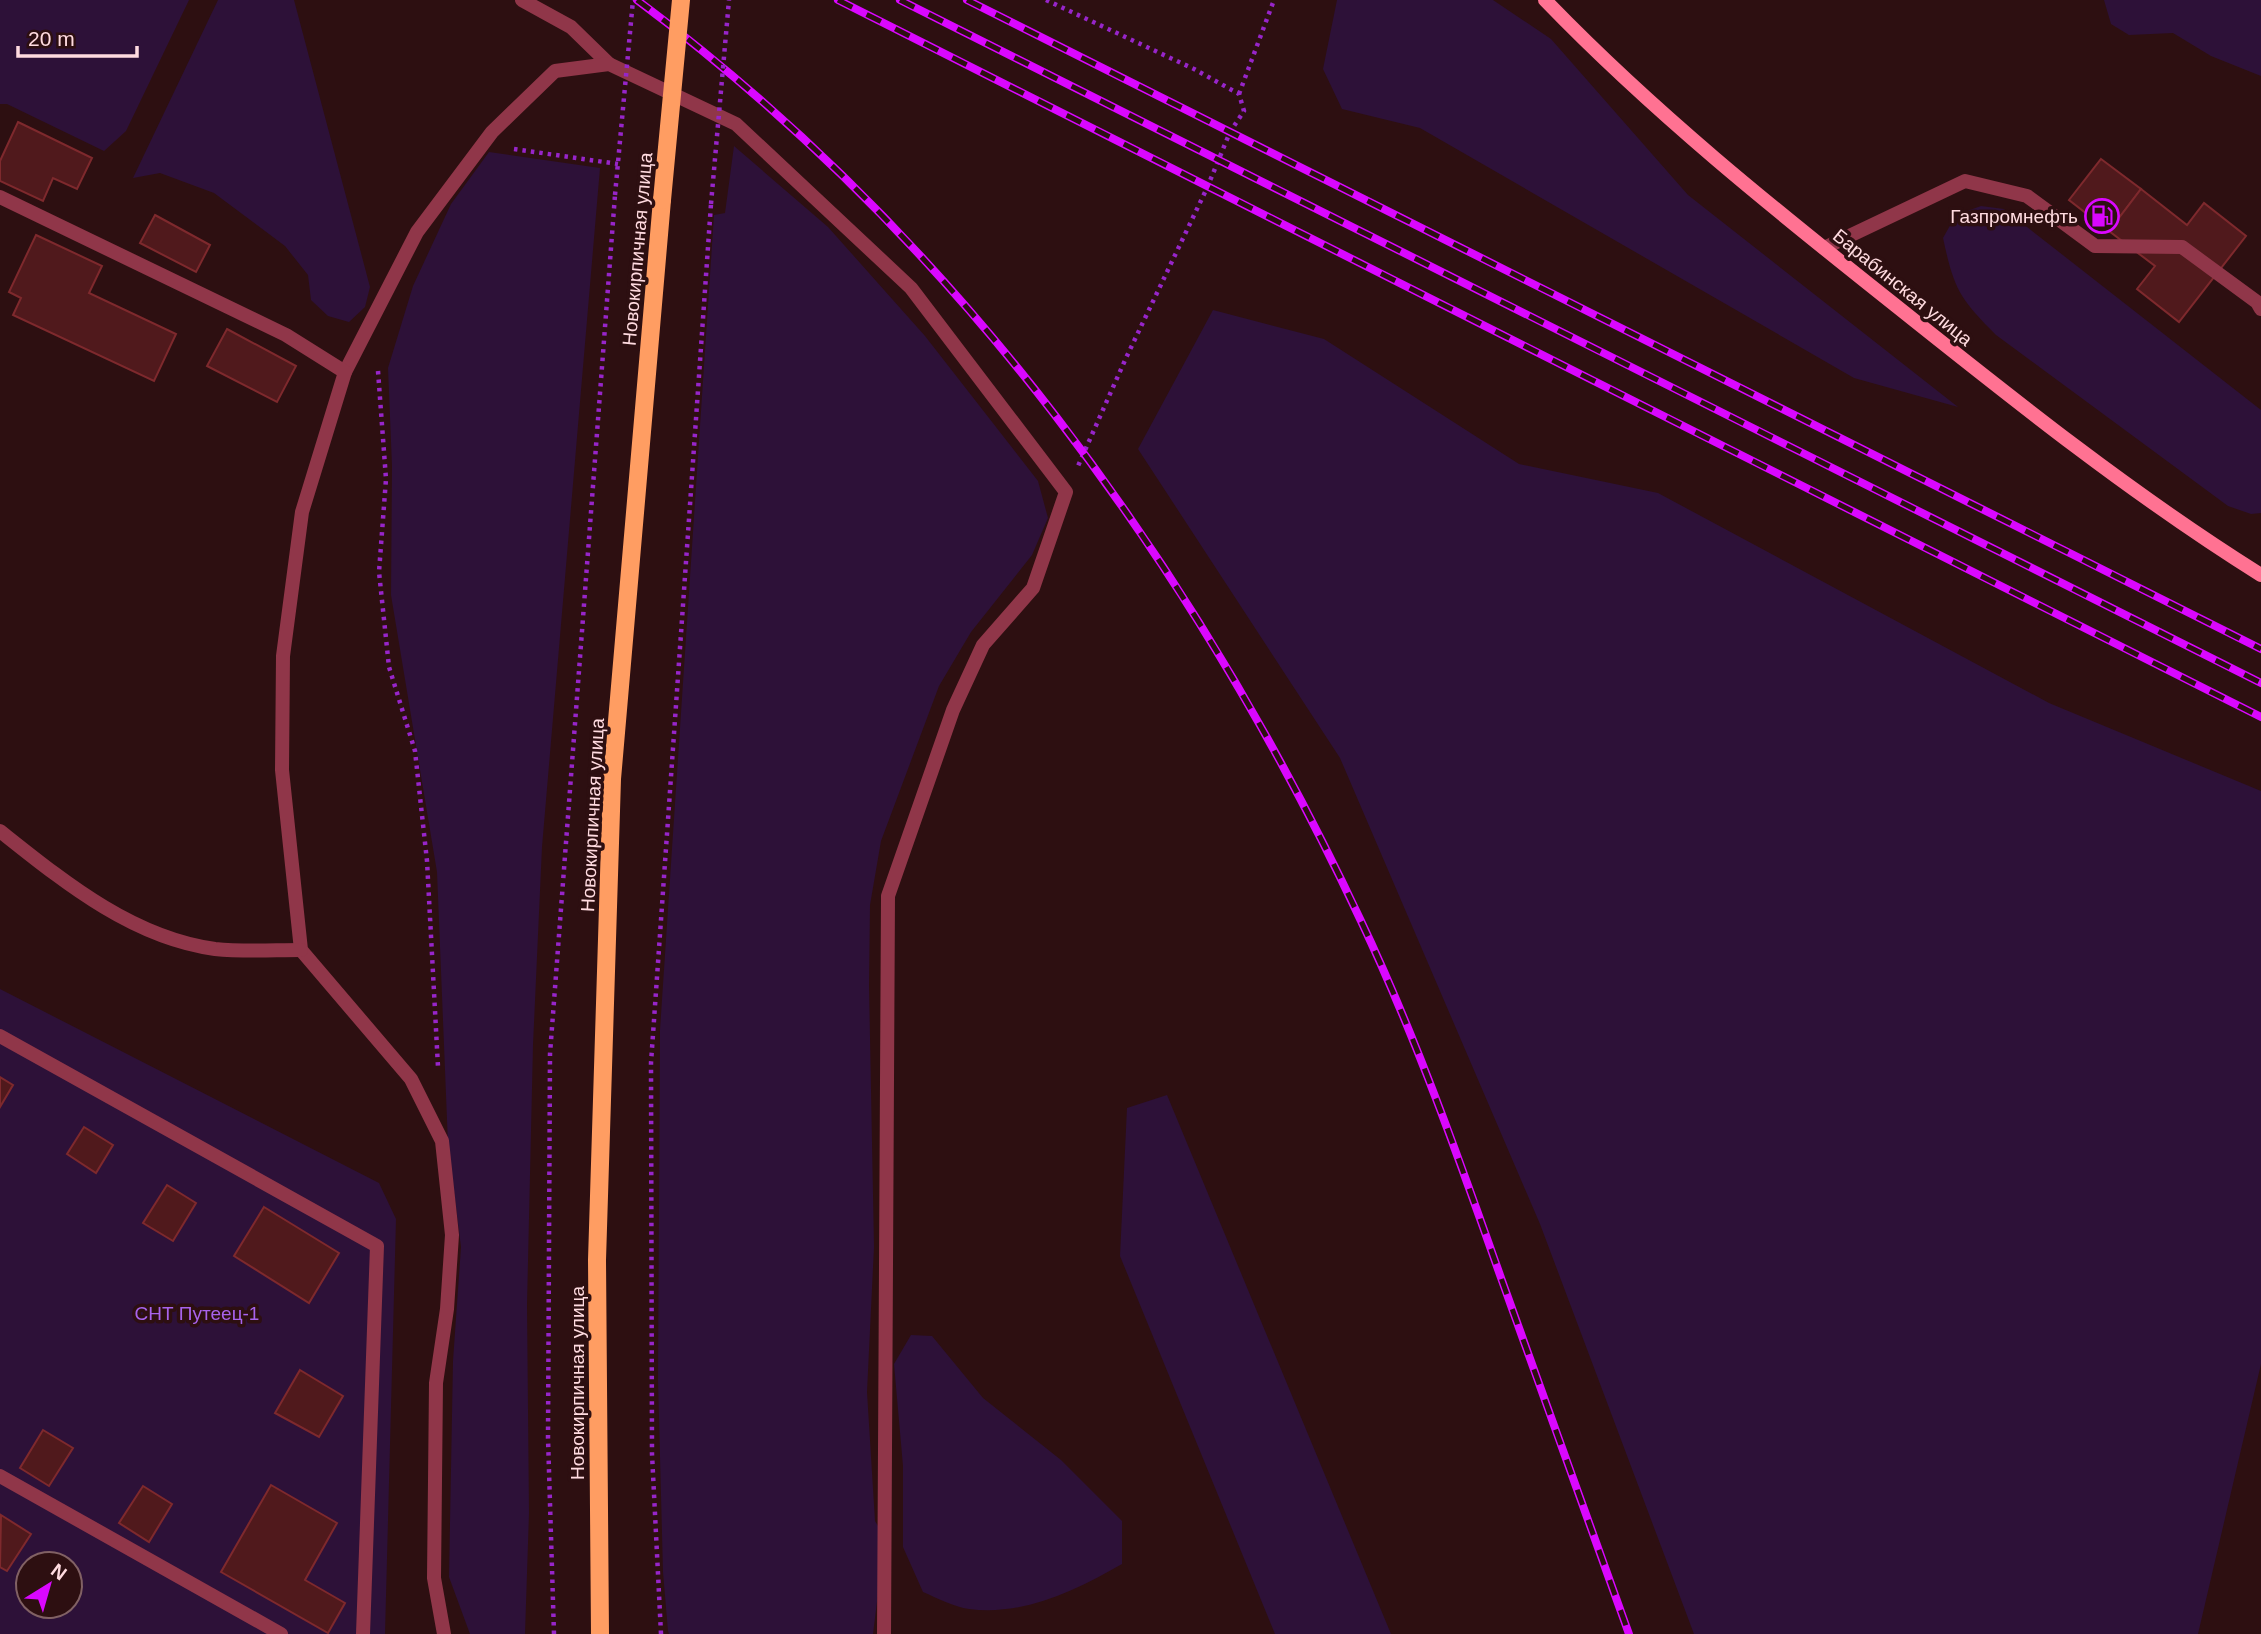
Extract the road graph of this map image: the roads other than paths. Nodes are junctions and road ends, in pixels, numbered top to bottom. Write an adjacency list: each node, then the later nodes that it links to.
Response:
1 (522, 0): 4 (street)
2 (681, 0): 17 (main road, Новокирпичная улица, bridge)
3 (1545, 0): 6 (main road, Барабинская улица)
4 (609, 64): 8 (street); 18 (street)
5 (0, 197): 8 (street)
6 (1824, 248): 7 (street); 9 (main road, Барабинская улица)
7 (2261, 309)
8 (345, 372): 11 (street)
9 (2261, 575)
10 (0, 831): 11 (street)
11 (301, 950): 16 (street)
12 (0, 1036): 15 (street)
13 (0, 1476): 14 (street)
14 (281, 1634)
15 (363, 1634)
16 (444, 1634)
17 (600, 1634)
18 (884, 1634)

